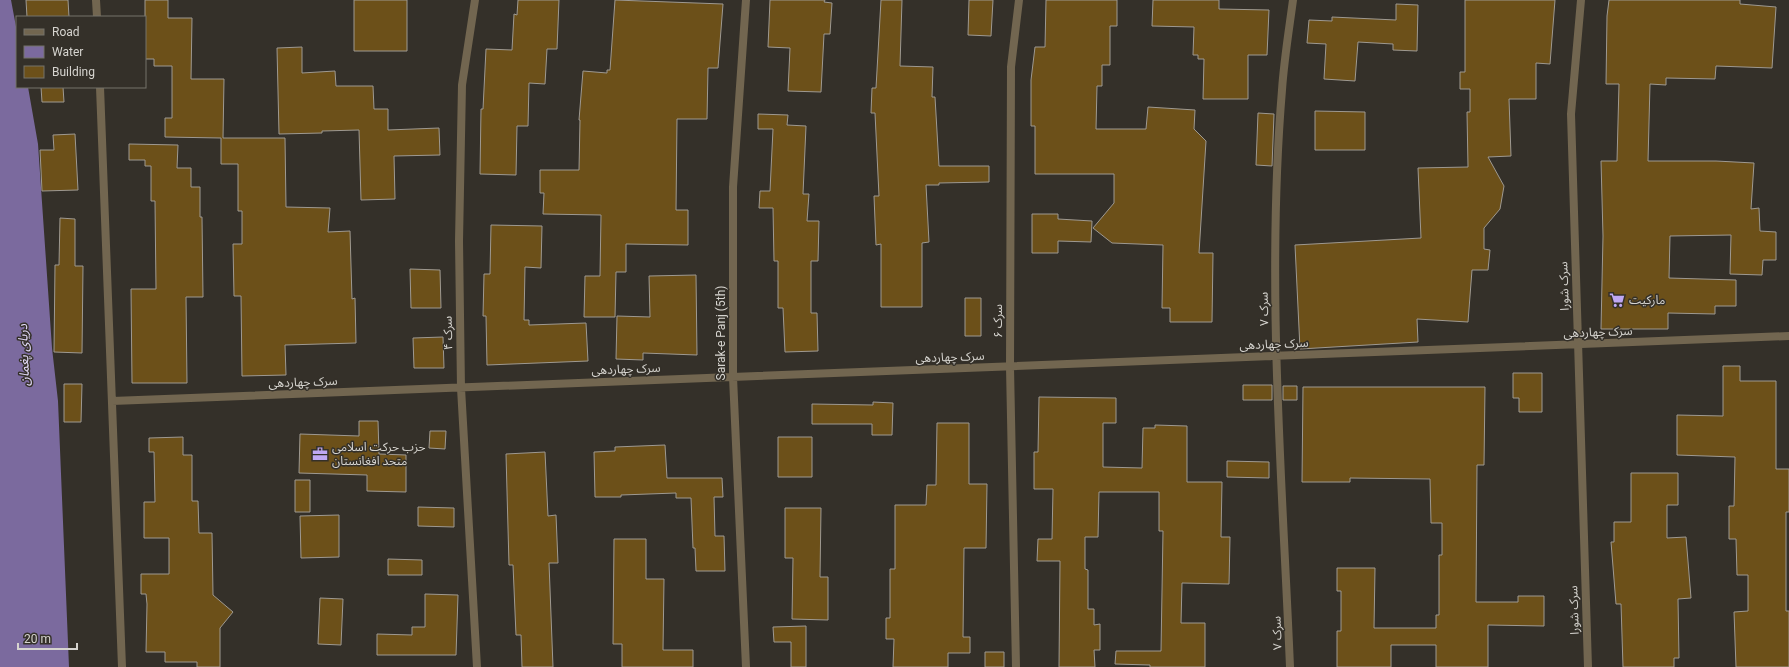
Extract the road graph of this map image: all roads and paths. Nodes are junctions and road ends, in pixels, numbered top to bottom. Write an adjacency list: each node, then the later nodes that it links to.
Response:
1 (96, 0): 7 (street)
2 (475, 0): 14 (street, سرک ۴)
3 (746, 0): 13 (street, Sarak-e Panj (5th))
4 (1019, 0): 12 (street, سرک ۶)
5 (1293, 0): 11 (street, سرک ۷)
6 (1580, 0): 10 (street, سرک شورا)
7 (97, 16)
8 (100, 88): 15 (street)
9 (1789, 336): 10 (street, سرک چهاردهی)
10 (1578, 345): 11 (street, سرک چهاردهی); 21 (street, سرک شورا)
11 (1277, 356): 12 (street, سرک چهاردهی); 20 (street, سرک ۷)
12 (1010, 367): 13 (street, سرک چهاردهی); 19 (street, سرک ۶)
13 (733, 377): 14 (street, سرک چهاردهی); 18 (street, Sarak-e Panj (5th))
14 (461, 388): 15 (street, سرک چهاردهی); 17 (street, سرک ۴)
15 (112, 402): 16 (street)
16 (122, 667)
17 (477, 667)
18 (746, 667)
19 (1016, 667)
20 (1290, 667)
21 (1588, 667)

